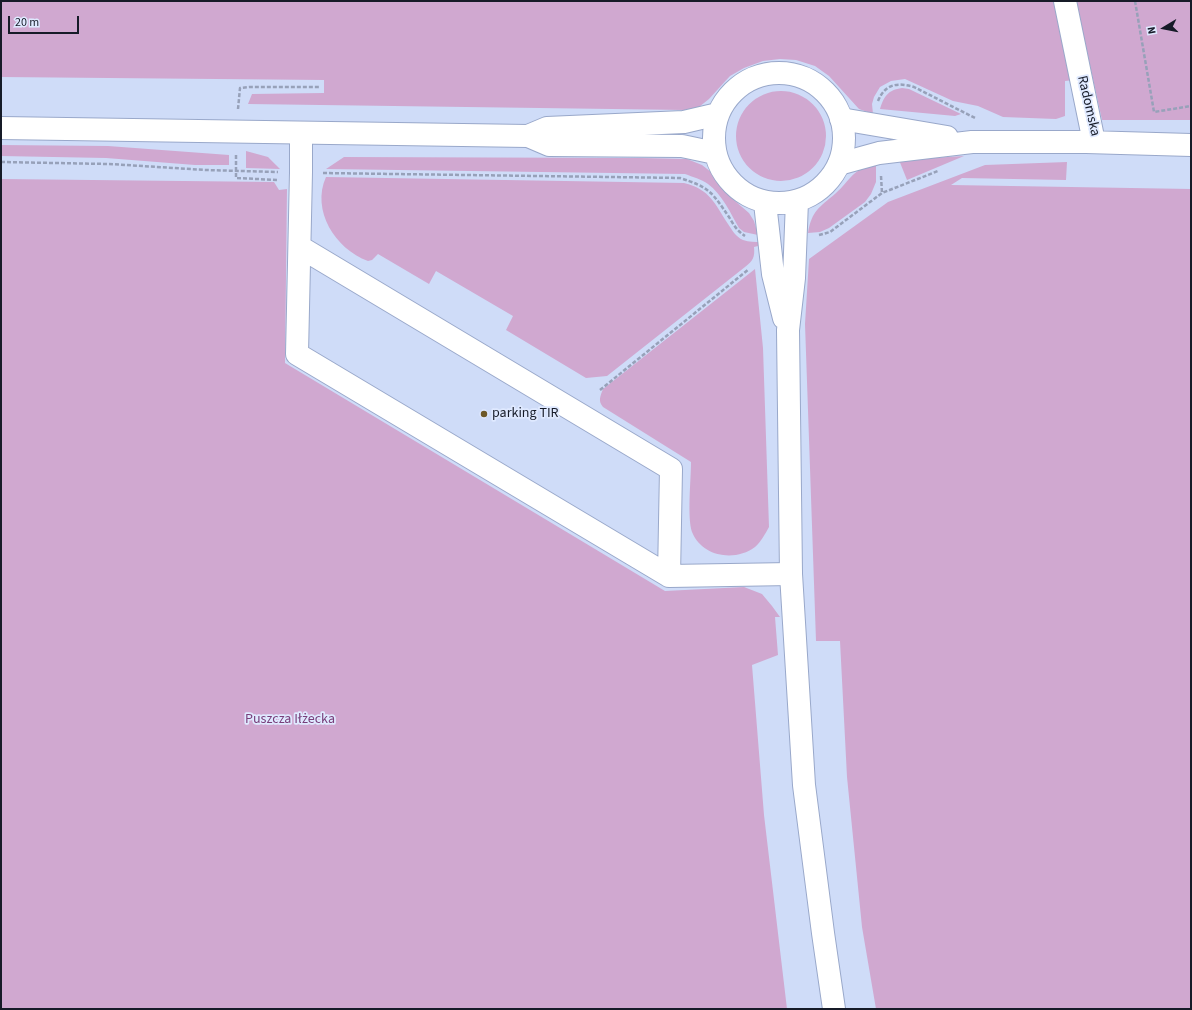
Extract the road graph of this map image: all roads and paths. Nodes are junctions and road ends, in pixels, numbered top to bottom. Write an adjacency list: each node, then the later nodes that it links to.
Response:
1 (1065, 1): 14 (main road, Radomska)
2 (1134, 1): 5 (path)
3 (319, 87): 7 (path)
4 (877, 105): 9 (path)
5 (1191, 106)
6 (718, 114): 8 (main road); 12 (main road); 17 (main road)
7 (238, 116)
8 (841, 119): 13 (main road); 19 (main road)
9 (980, 120)
10 (1, 128): 11 (main road)
11 (301, 133): 12 (main road); 29 (main road)
12 (528, 136): 17 (main road)
13 (972, 142): 14 (main road); 19 (main road)
14 (1094, 142): 15 (main road, Radomska)
15 (1191, 145)
16 (237, 151): 21 (path)
17 (715, 153): 26 (main road)
18 (1, 162): 21 (path)
19 (839, 164): 25 (main road)
20 (940, 170): 27 (path)
21 (236, 171): 22 (path); 24 (path)
22 (285, 172)
23 (319, 172): 28 (path)
24 (279, 180)
25 (797, 202): 26 (main road); 31 (main road)
26 (765, 203): 31 (main road)
27 (816, 236)
28 (750, 238)
29 (300, 247): 34 (main road); 34 (main road)
30 (749, 269): 32 (path)
31 (788, 330): 33 (main road)
32 (600, 390)
33 (791, 574): 34 (main road); 35 (main road)
34 (669, 576)
35 (834, 1009)

